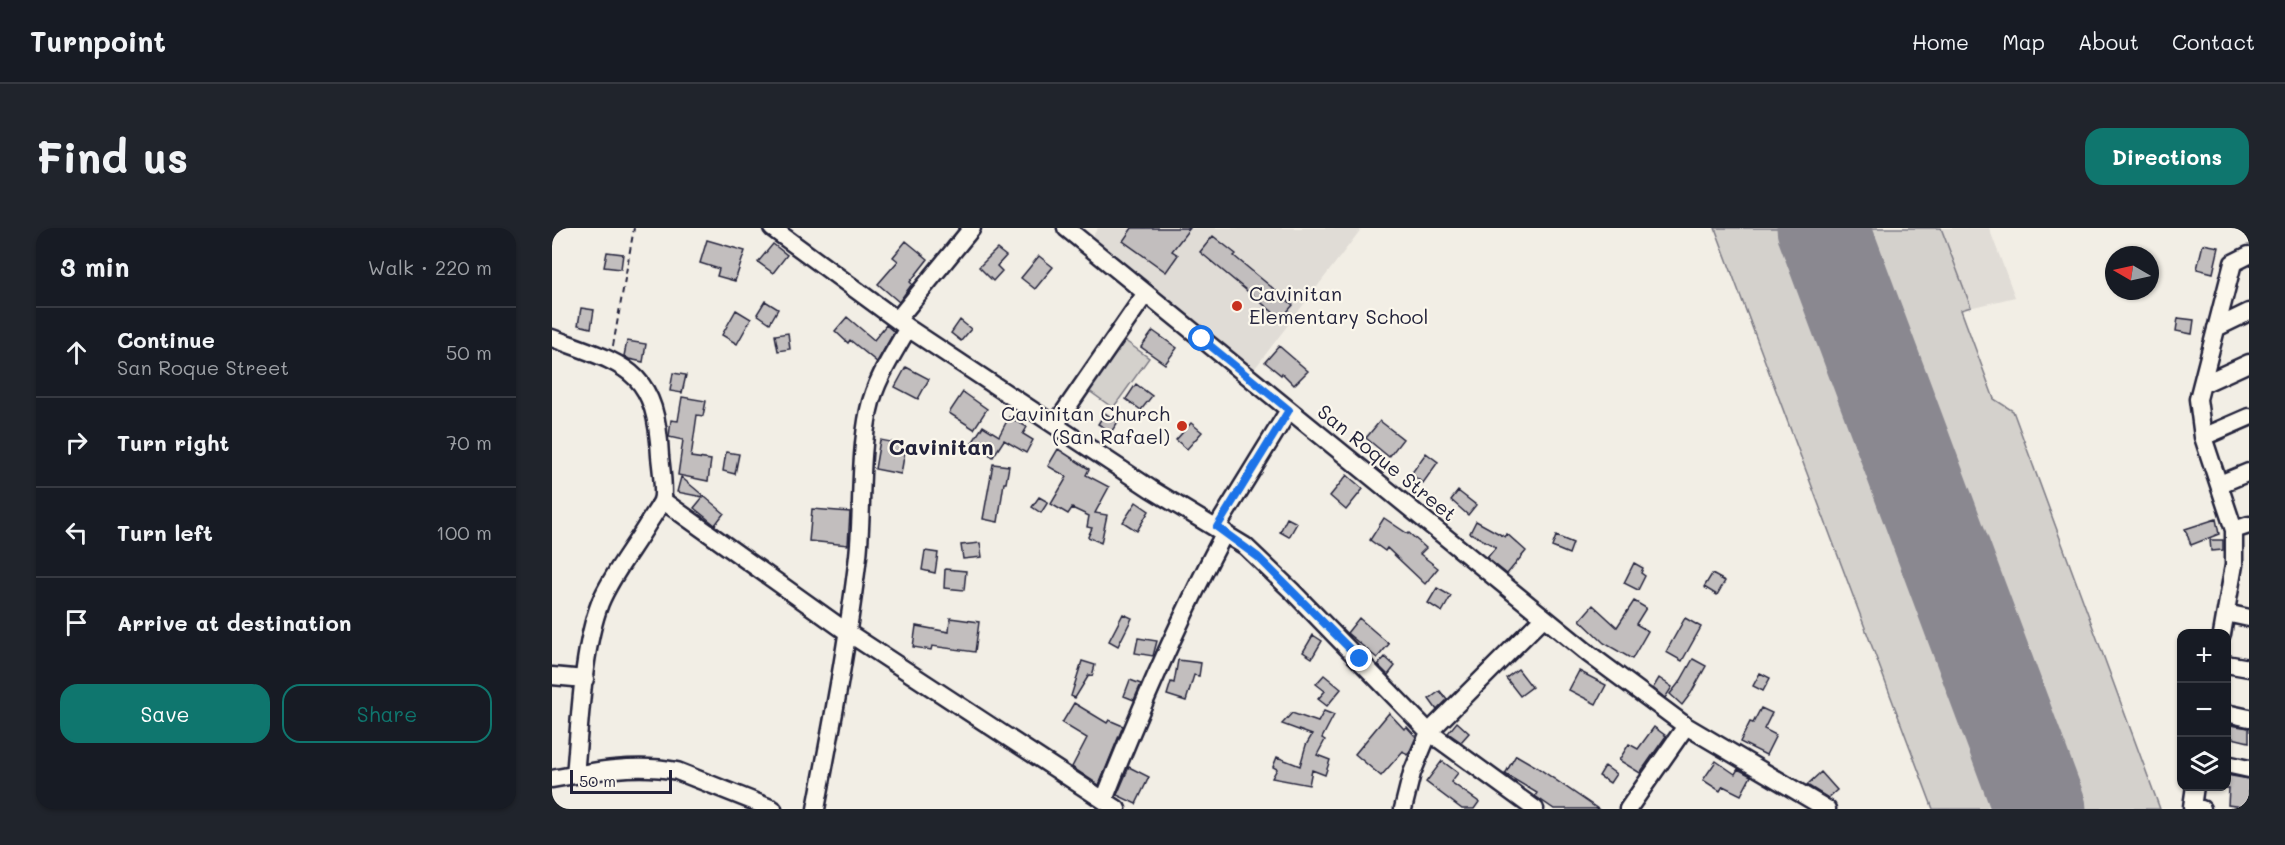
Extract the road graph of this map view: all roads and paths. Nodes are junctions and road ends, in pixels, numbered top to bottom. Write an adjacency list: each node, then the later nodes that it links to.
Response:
1 (634, 228): 11 (path)
2 (772, 228): 8 (street)
3 (972, 228): 8 (street)
4 (1066, 228): 6 (street, San Roque Street)
5 (2249, 255): 9 (street)
6 (1146, 293): 14 (street, San Roque Street); 16 (street)
7 (2249, 312): 9 (street)
8 (902, 324): 16 (street); 28 (street)
9 (2216, 328): 13 (street)
10 (552, 338): 11 (street)
11 (610, 359): 20 (street)
12 (2249, 363): 13 (street)
13 (2203, 384): 17 (street)
14 (1289, 410): 22 (street); 25 (street, San Roque Street)
15 (2249, 417): 17 (street)
16 (1055, 425): 22 (street)
17 (2203, 437): 19 (street)
18 (2249, 472): 19 (street)
19 (2220, 484): 21 (street)
20 (662, 500): 28 (street); 32 (street)
21 (2241, 528): 23 (street)
22 (1221, 530): 36 (street); 42 (street)
23 (2242, 566): 24 (street)
24 (2226, 613): 26 (street); 27 (street)
25 (1543, 618): 35 (street, San Roque Street); 36 (street)
26 (2249, 618)
27 (2223, 629)
28 (847, 632): 42 (street); 44 (street)
29 (2231, 665): 30 (street)
30 (2249, 668)
31 (552, 676): 32 (street)
32 (585, 679): 39 (street)
33 (2231, 714): 34 (street)
34 (2249, 718)
35 (1686, 726): 47 (street); 48 (street, San Roque Street)
36 (1429, 732): 45 (street); 46 (street)
37 (2231, 765): 38 (street)
38 (2249, 769)
39 (575, 775): 40 (street); 43 (street)
40 (552, 779)
41 (2194, 791): 49 (street)
42 (1110, 805)
43 (773, 809)
44 (816, 809)
45 (1403, 809)
46 (1535, 809)
47 (1628, 809)
48 (1827, 809)
49 (2202, 809)

